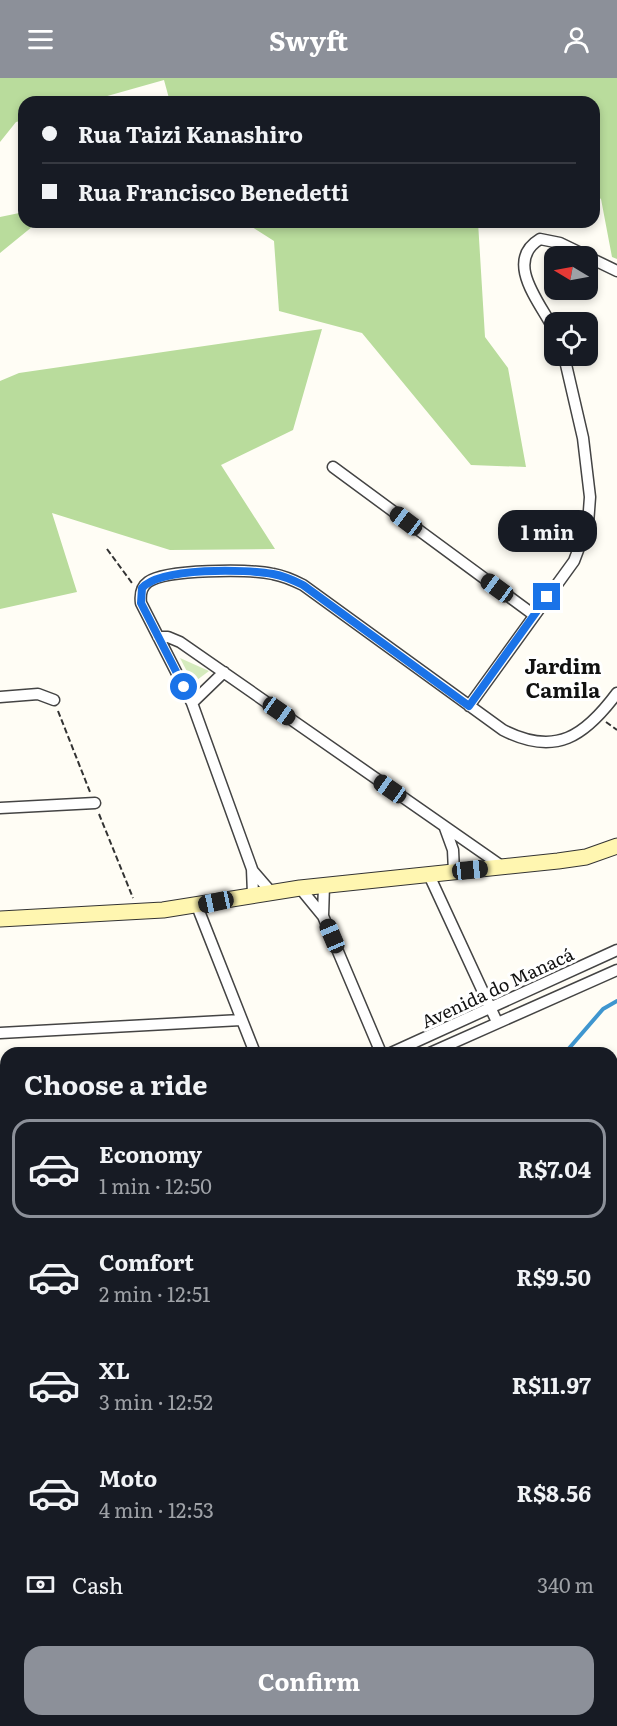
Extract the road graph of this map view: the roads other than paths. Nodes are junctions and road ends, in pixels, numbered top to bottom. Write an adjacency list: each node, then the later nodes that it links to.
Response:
1 (563, 246): 4 (street)
2 (598, 262): 3 (street)
3 (617, 271)
4 (544, 312)
5 (566, 366): 7 (street)
6 (333, 467): 7 (street)
7 (534, 615): 14 (street)
8 (158, 637): 9 (street); 13 (street); 14 (street)
9 (224, 672): 13 (street); 17 (street)
10 (617, 693): 14 (street)
11 (0, 697): 12 (street)
12 (54, 700)
13 (192, 703): 20 (street)
14 (469, 706)
15 (95, 803): 16 (street)
16 (0, 808)
17 (445, 827): 19 (street); 21 (street)
18 (617, 846): 19 (street)
19 (504, 867): 21 (street)
20 (252, 869): 25 (street); 26 (street)
21 (454, 872): 22 (street)
22 (429, 875): 23 (street); 32 (street)
23 (324, 885): 24 (street); 28 (street)
24 (300, 888): 25 (street); 28 (street)
25 (271, 892): 26 (street)
26 (253, 894): 27 (street)
27 (198, 906): 29 (street); 33 (street)
28 (323, 916): 37 (street)
29 (0, 919)
30 (617, 950): 32 (street, Avenida do Manacá)
31 (617, 970): 34 (street, Avenida do Manacá)
32 (489, 1007): 34 (street); 38 (street, Avenida do Manacá)
33 (241, 1020): 35 (street); 36 (street)
34 (497, 1022): 39 (street, Avenida do Manacá)
35 (0, 1033)
36 (252, 1047)
37 (378, 1047)
38 (404, 1047)
39 (443, 1047)

